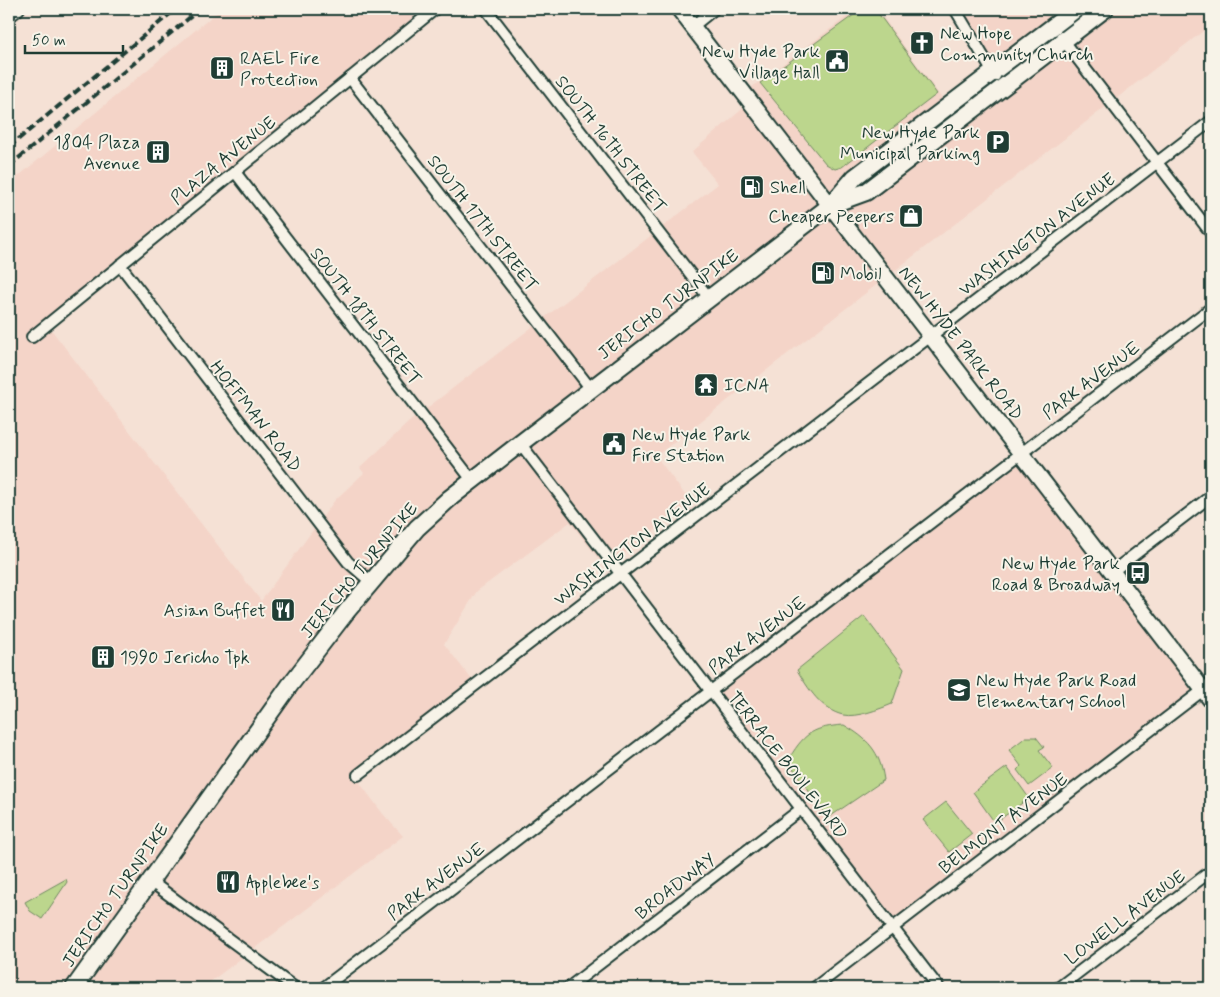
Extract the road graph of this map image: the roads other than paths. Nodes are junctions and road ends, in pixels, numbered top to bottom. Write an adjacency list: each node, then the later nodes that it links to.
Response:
1 (19, 9): 9 (street)
2 (435, 9): 14 (street, PLAZA AVENUE)
3 (486, 9): 22 (street, SOUTH 16TH STREET)
4 (679, 9): 10 (main road, NEW HYDE PARK ROAD)
5 (714, 9): 10 (street)
6 (955, 9): 13 (street)
7 (1076, 9): 11 (main road, JERICHO TURNPIKE)
8 (1105, 9): 12 (main road, JERICHO TURNPIKE)
9 (9, 17)
10 (693, 26): 19 (main road, NEW HYDE PARK ROAD)
11 (1053, 26): 12 (street); 13 (main road, JERICHO TURNPIKE)
12 (1064, 40): 15 (main road, JERICHO TURNPIKE); 17 (street)
13 (993, 72): 15 (street); 19 (main road, JERICHO TURNPIKE)
14 (350, 78): 18 (street, PLAZA AVENUE); 26 (street, SOUTH 17TH STREET)
15 (1002, 88): 19 (main road, JERICHO TURNPIKE)
16 (1211, 121): 17 (street, WASHINGTON AVENUE)
17 (1157, 162): 20 (street); 24 (street, WASHINGTON AVENUE)
18 (235, 172): 21 (street, PLAZA AVENUE); 29 (street, SOUTH 18TH STREET)
19 (831, 205): 22 (main road, JERICHO TURNPIKE); 24 (main road, NEW HYDE PARK ROAD)
20 (1211, 233)
21 (120, 265): 25 (street, PLAZA AVENUE); 33 (street, HOFFMAN ROAD)
22 (710, 298): 26 (main road, JERICHO TURNPIKE)
23 (1211, 308): 28 (street, PARK AVENUE)
24 (931, 335): 28 (main road, NEW HYDE PARK ROAD); 32 (street, WASHINGTON AVENUE)
25 (32, 337)
26 (590, 389): 27 (main road, JERICHO TURNPIKE)
27 (520, 443): 29 (main road, JERICHO TURNPIKE); 32 (street, TERRACE BOULEVARD)
28 (1022, 453): 31 (main road, NEW HYDE PARK ROAD); 34 (street, PARK AVENUE)
29 (472, 480): 33 (main road, JERICHO TURNPIKE)
30 (1211, 496): 31 (street)
31 (1113, 572): 35 (main road, NEW HYDE PARK ROAD)
32 (620, 573): 34 (street, TERRACE BOULEVARD); 36 (street, WASHINGTON AVENUE)
33 (371, 582): 39 (main road, JERICHO TURNPIKE)
34 (711, 691): 37 (street, TERRACE BOULEVARD); 43 (street, PARK AVENUE)
35 (1209, 691): 40 (street, BELMONT AVENUE)
36 (358, 774)
37 (801, 809): 40 (street, TERRACE BOULEVARD); 44 (street, BROADWAY)
38 (1211, 871): 47 (street, LOWELL AVENUE)
39 (150, 881): 41 (main road, JERICHO TURNPIKE); 42 (street)
40 (893, 928): 45 (street, BELMONT AVENUE); 46 (street, TERRACE BOULEVARD)
41 (74, 988)
42 (295, 988)
43 (323, 988)
44 (568, 988)
45 (814, 988)
46 (939, 988)
47 (1058, 988)

